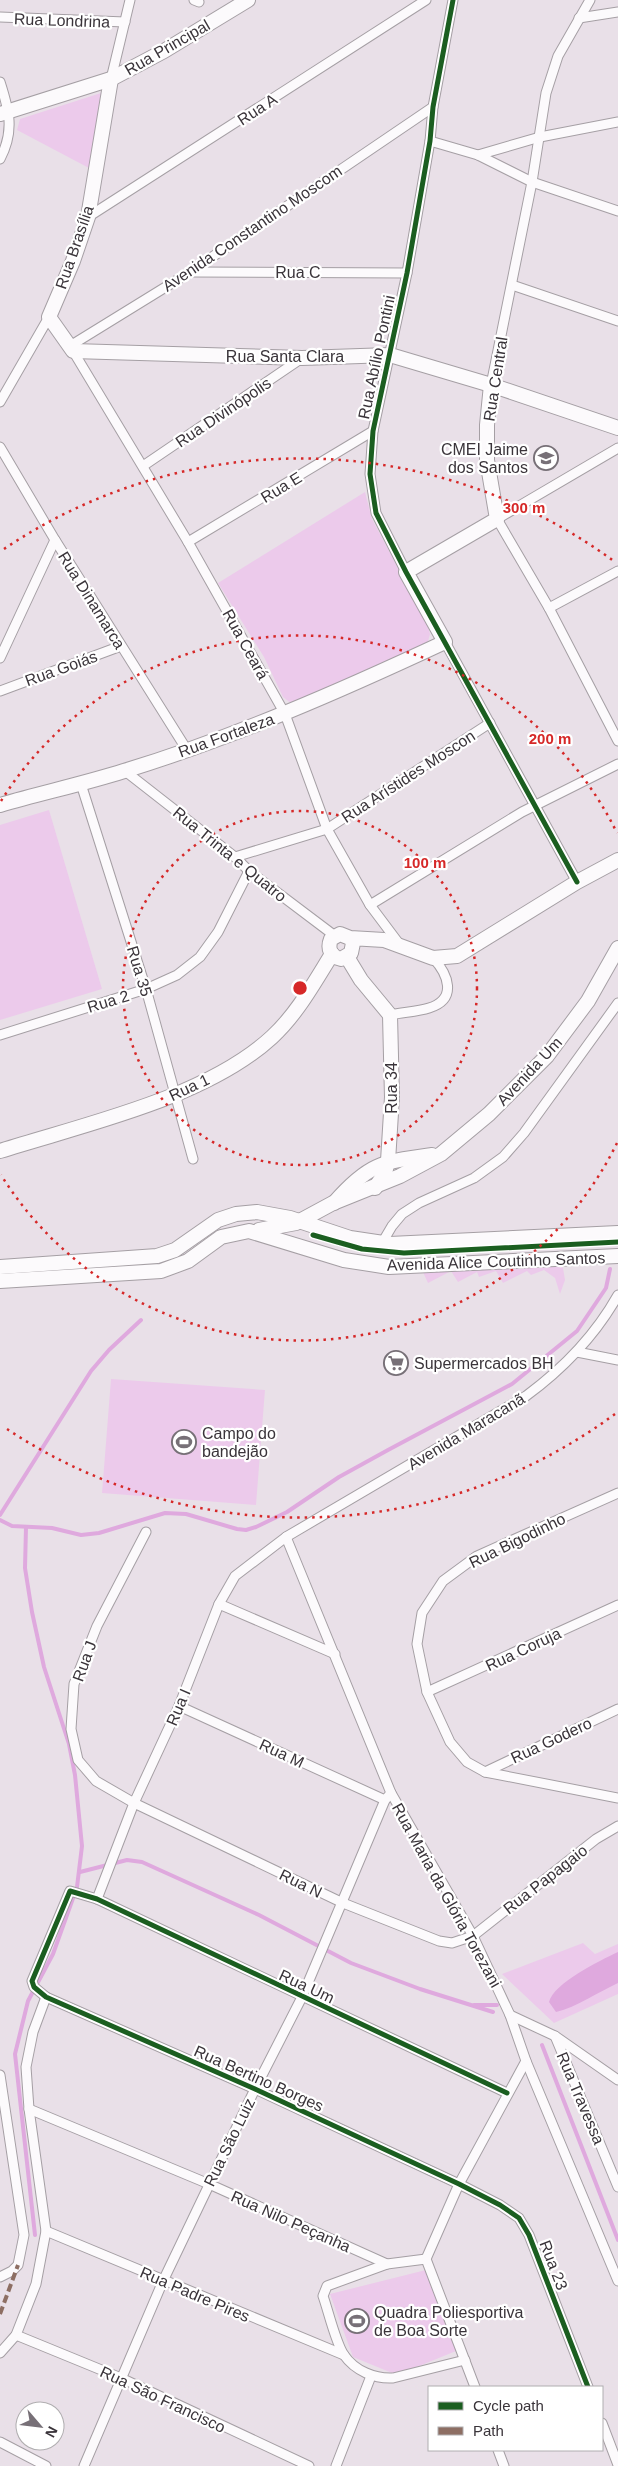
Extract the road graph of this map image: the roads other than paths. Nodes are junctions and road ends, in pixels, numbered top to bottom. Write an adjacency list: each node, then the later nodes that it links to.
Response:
1 (130, 0): 9 (street)
2 (248, 0): 10 (street, Rua Principal)
3 (426, 0): 21 (street, Rua A)
4 (453, 0): 12 (street, Rua Abílio Pontini)
5 (590, 0): 8 (street, Rua Central)
6 (618, 12): 8 (street)
7 (0, 17): 9 (street, Rua Londrina)
8 (578, 18): 15 (street, Rua Central)
9 (125, 22): 10 (street)
10 (111, 79): 13 (street, Rua Principal); 21 (street, Rua Brasília)
11 (0, 82): 13 (street)
12 (433, 107): 16 (street, Rua Abílio Pontini); 22 (street, Avenida Constantino Moscom)
13 (5, 112): 18 (street)
14 (618, 122): 15 (street)
15 (540, 137): 17 (street); 19 (street, Rua Central)
16 (430, 142): 17 (street); 23 (street, Rua Abílio Pontini)
17 (478, 155): 19 (street)
18 (0, 159)
19 (532, 182): 20 (street); 24 (street, Rua Central)
20 (618, 211)
21 (88, 217): 25 (street, Rua Brasília)
22 (190, 272): 23 (street, Rua C); 27 (street, Avenida Constantino Moscom)
23 (407, 273): 28 (street, Rua Abílio Pontini)
24 (512, 285): 26 (street); 30 (street, Rua Central)
25 (49, 317): 27 (street); 31 (street, Rua Brasília)
26 (618, 321)
27 (71, 349): 29 (street, Rua Santa Clara); 36 (street, Rua Ceará)
28 (390, 356): 29 (street, Rua Santa Clara); 30 (street, Rua Santa Clara); 33 (street, Rua Abílio Pontini)
29 (302, 358): 36 (street, Rua Divinópolis)
30 (491, 385): 32 (street, Rua Santa Clara); 37 (street, Rua Central)
31 (0, 402)
32 (618, 428)
33 (373, 431): 39 (street, Rua E); 41 (street, Rua Abílio Pontini)
34 (0, 448): 38 (street, Rua Dinamarca)
35 (618, 448): 37 (street)
36 (143, 466): 39 (street, Rua Ceará)
37 (497, 519): 41 (street); 42 (street, Rua Central)
38 (54, 540): 44 (street, Rua Dinamarca); 45 (street)
39 (188, 542): 47 (street, Rua Ceará)
40 (618, 571): 42 (street)
41 (406, 572): 43 (street, Rua Abílio Pontini)
42 (549, 608): 49 (street, Rua Central)
43 (445, 642): 47 (street, Rua Fortaleza); 48 (street, Rua Abílio Pontini)
44 (121, 646): 46 (street, Rua Goiás); 50 (street, Rua Dinamarca)
45 (0, 658)
46 (0, 691)
47 (285, 714): 50 (street, Rua Fortaleza); 56 (street, Rua Ceará)
48 (490, 723): 55 (street, Rua Abílio Pontini); 56 (street, Rua Arístides Moscon)
49 (618, 741)
50 (187, 750): 52 (street, Rua Fortaleza)
51 (618, 764): 55 (street)
52 (125, 771): 53 (street, Rua Fortaleza); 57 (street, Rua Trinta e Quatro)
53 (81, 784): 54 (street, Rua Fortaleza); 69 (street, Rua 35)
54 (0, 805)
55 (534, 806): 60 (street, Rua Abílio Pontini); 61 (street)
56 (327, 829): 57 (street, Rua Arístides Moscon); 61 (street, Rua Ceará)
57 (234, 857): 59 (street, Rua Trinta e Quatro)
58 (618, 860): 60 (street)
59 (249, 871): 62 (street, Rua Trinta e Quatro); 69 (street, Rua 2)
60 (577, 882): 68 (street)
61 (370, 905): 64 (street, Rua Ceará)
62 (335, 936): 63 (street); 66 (street)
63 (350, 938): 64 (street); 67 (street)
64 (400, 946): 68 (street)
65 (618, 948): 75 (street, Avenida Um)
66 (332, 954): 67 (street); 73 (street, Rua 1)
67 (347, 957): 71 (street)
68 (433, 958): 71 (street)
69 (146, 989): 72 (street, Rua 2); 73 (street, Rua 35)
70 (618, 1003): 83 (street)
71 (390, 1015): 77 (street, Rua 34)
72 (0, 1034)
73 (176, 1095): 74 (street, Rua 1); 76 (street, Rua 35)
74 (0, 1151)
75 (441, 1154): 77 (street, Avenida Um); 78 (street, Avenida Um)
76 (193, 1159)
77 (388, 1161): 78 (street); 79 (street, Avenida Um)
78 (374, 1189): 79 (street, Avenida Um)
79 (334, 1203): 80 (street, Avenida Um)
80 (300, 1221): 81 (street, Avenida Um); 83 (street, Avenida Alice Coutinho Santos); 85 (street, Avenida Alice Coutinho Santos)
81 (249, 1231): 84 (street, Avenida Alice Coutinho Santos); 86 (street, Avenida Alice Coutinho Santos)
82 (618, 1233): 83 (street, Avenida Alice Coutinho Santos)
83 (382, 1244)
84 (618, 1256)
85 (0, 1267)
86 (0, 1281)
87 (618, 1295): 88 (street, Avenida Maracanã)
88 (577, 1352): 89 (street); 92 (street, Avenida Maracanã)
89 (618, 1360)
90 (618, 1493): 96 (street, Rua Bigodinho)
91 (146, 1532): 102 (street, Rua J)
92 (286, 1537): 93 (street, Rua I); 95 (street, Rua Maria da Glória Torezani)
93 (219, 1604): 95 (street); 97 (street, Rua I)
94 (618, 1605): 96 (street, Rua Coruja)
95 (335, 1654): 100 (street, Rua Maria da Glória Torezani)
96 (427, 1692): 99 (street, Rua Bigodinho)
97 (179, 1706): 100 (street, Rua M); 102 (street, Rua I)
98 (618, 1709): 99 (street, Rua Godero)
99 (485, 1772): 101 (street, Rua Bigodinho)
100 (388, 1797): 105 (street, Rua São Luiz); 106 (street, Rua Maria da Glória Torezani)
101 (618, 1798)
102 (134, 1803): 104 (street, Rua I); 105 (street, Rua N)
103 (618, 1826): 106 (street, Rua Papagaio)
104 (97, 1899): 107 (street, Rua Um); 108 (street, Rua Um)
105 (343, 1903): 106 (street, Rua N); 108 (street, Rua São Luiz)
106 (473, 1936): 109 (street, Rua Maria da Glória Torezani)
107 (44, 1995): 114 (street, Rua Bertino Borges); 116 (street)
108 (302, 1997): 114 (street, Rua São Luiz); 115 (street, Rua Um)
109 (510, 2015): 110 (street); 111 (street, Rua Maria da Glória Torezani)
110 (555, 2036): 113 (street); 119 (street, Rua Travessa)
111 (526, 2060): 115 (street); 125 (street, Rua Maria da Glória Torezani)
112 (0, 2075): 123 (street)
113 (618, 2080)
114 (255, 2089): 117 (street, Rua São Luiz); 118 (street, Rua Bertino Borges)
115 (508, 2093): 118 (street)
116 (28, 2109): 117 (street, Rua Nilo Peçanha); 120 (street)
117 (208, 2184): 122 (street, Rua Nilo Peçanha); 124 (street, Rua São Luiz)
118 (460, 2184): 121 (street); 133 (street, Rua 23)
119 (618, 2187)
120 (46, 2231): 124 (street, Rua Padre Pires); 126 (street)
121 (426, 2259): 122 (street); 129 (street)
122 (387, 2264): 128 (street)
123 (0, 2277)
124 (163, 2281): 128 (street, Rua Padre Pires); 131 (street, Rua São Luiz)
125 (618, 2281)
126 (16, 2335): 127 (street); 131 (street, Rua São Francisco)
127 (0, 2353)
128 (344, 2355): 130 (street, Rua Padre Pires)
129 (465, 2360): 130 (street); 132 (street)
130 (371, 2376): 141 (street)
131 (121, 2378): 139 (street, Rua São Luiz); 140 (street, Rua São Francisco)
132 (475, 2386)
133 (588, 2386)
134 (603, 2426): 137 (street)
135 (0, 2442): 138 (street)
136 (498, 2451): 142 (street)
137 (618, 2465)
138 (46, 2466)
139 (84, 2466)
140 (309, 2466)
141 (336, 2466)
142 (504, 2466)

